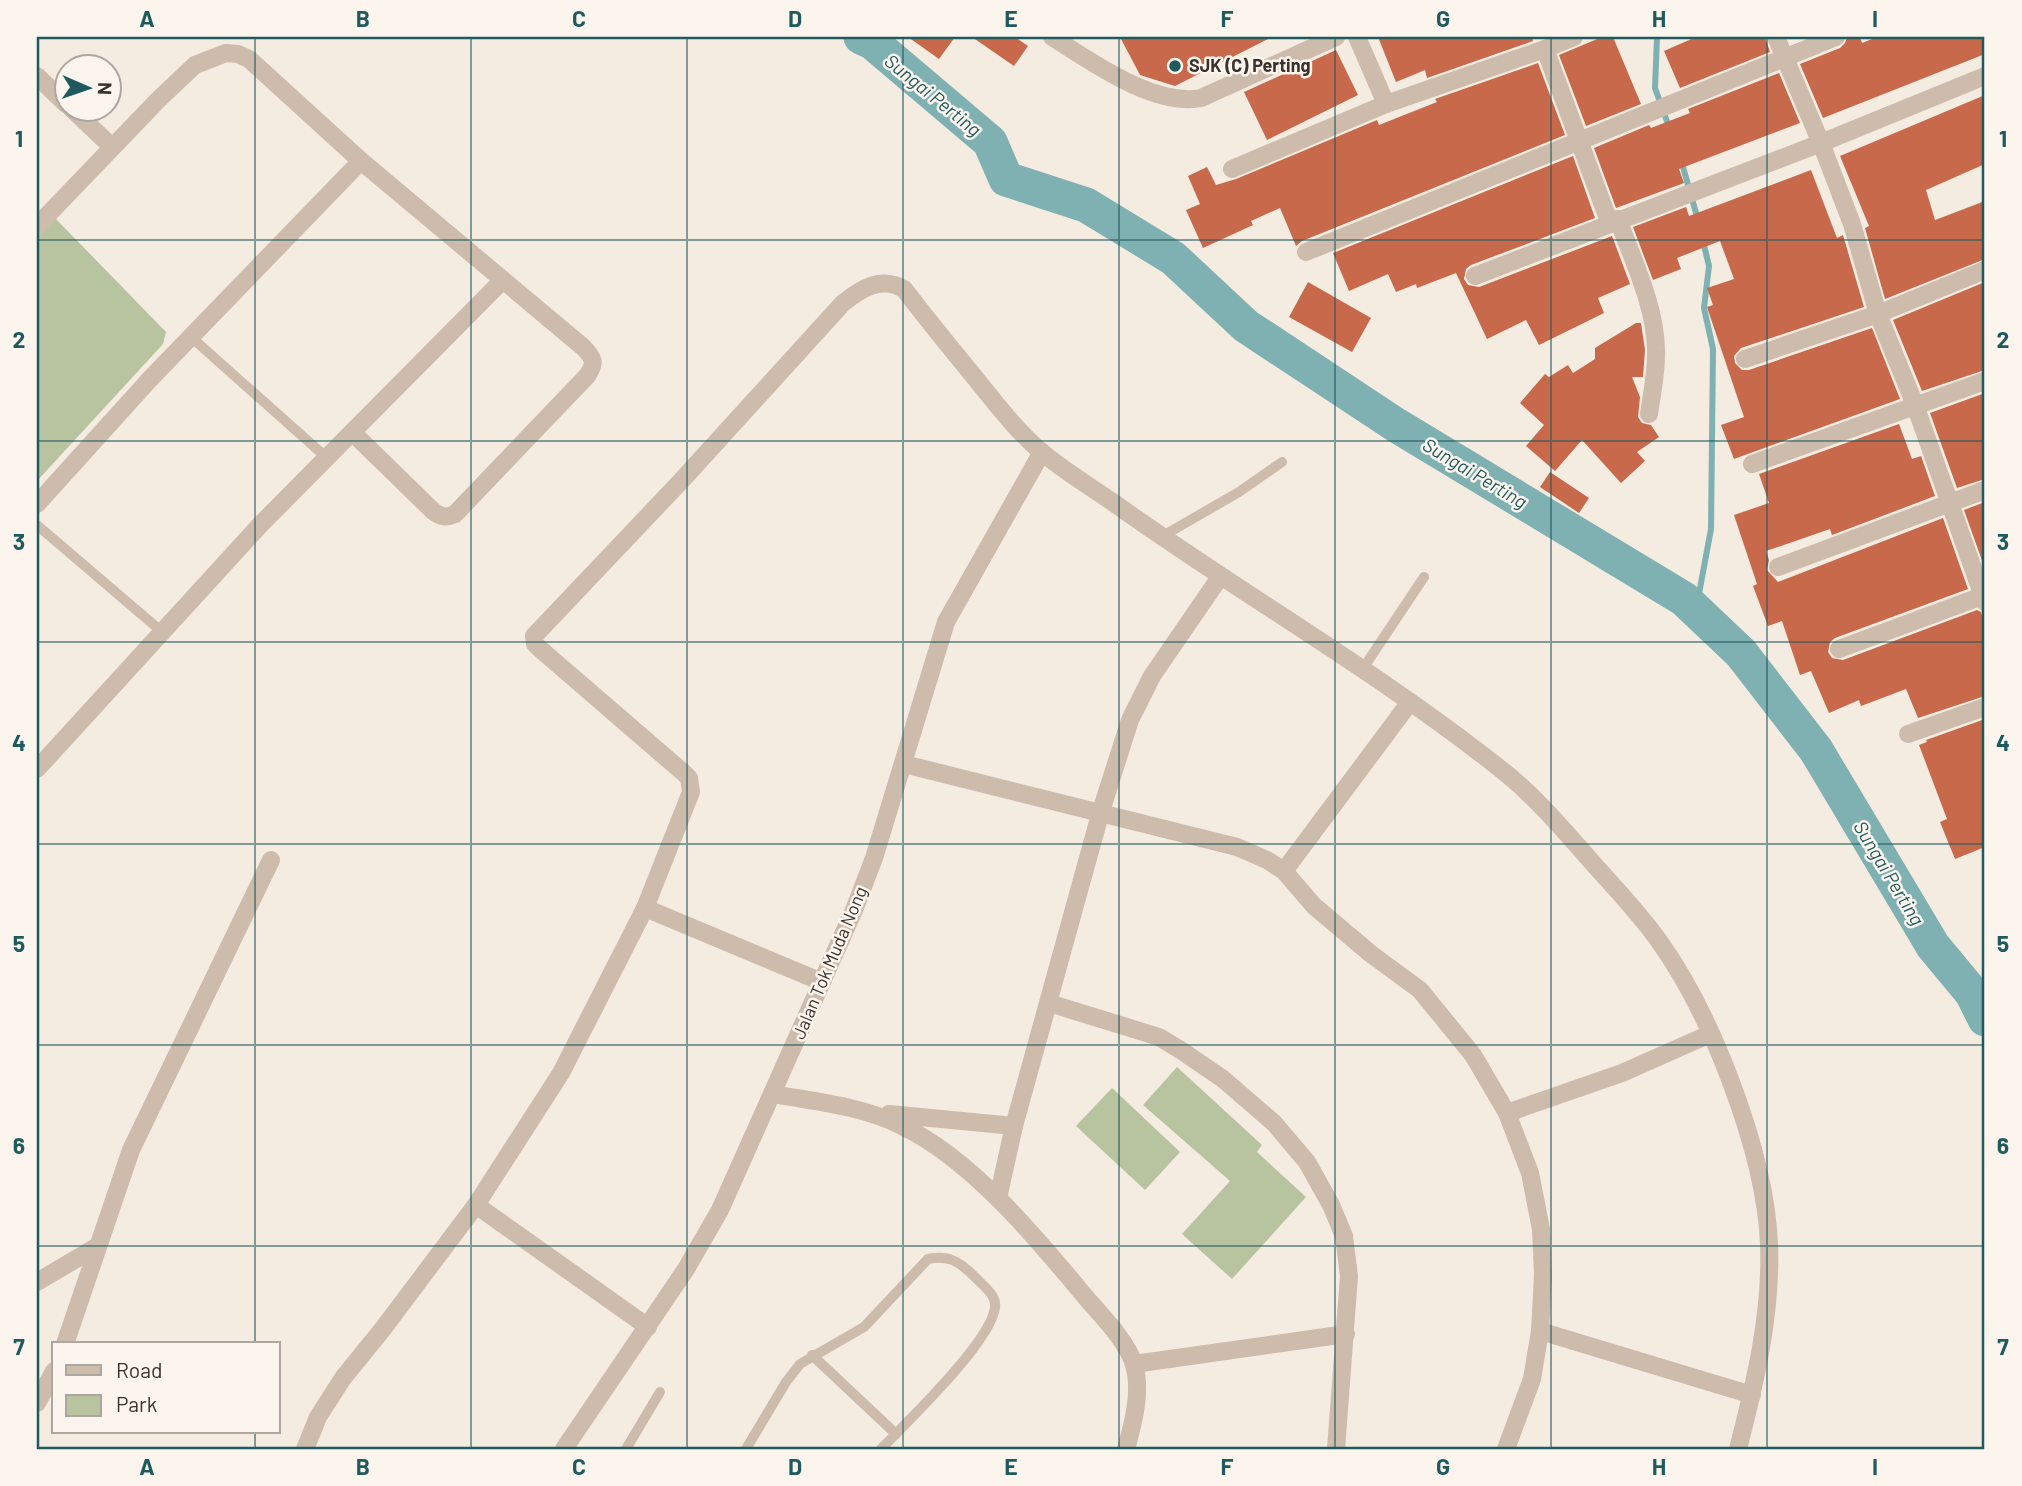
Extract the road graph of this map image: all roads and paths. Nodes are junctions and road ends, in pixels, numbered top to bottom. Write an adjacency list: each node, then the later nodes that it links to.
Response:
1 (1052, 37): 2 (street)
2 (1336, 37)
3 (1357, 37): 12 (street)
4 (1574, 37): 7 (street)
5 (1776, 37): 8 (street)
6 (1836, 37): 8 (street)
7 (1545, 49): 12 (street); 14 (street)
8 (1785, 59): 14 (street); 15 (street)
9 (37, 76): 11 (street)
10 (1985, 76): 15 (street)
11 (52, 90)
12 (1386, 104): 18 (street)
13 (86, 122): 16 (street)
14 (1578, 141): 19 (street); 21 (street)
15 (1821, 143): 19 (street); 25 (street)
16 (112, 147): 17 (street); 20 (street)
17 (361, 161): 24 (street); 26 (street)
18 (1232, 169)
19 (1614, 222): 23 (street); 30 (street)
20 (37, 226)
21 (1306, 252)
22 (1985, 270): 25 (street)
23 (1475, 276)
24 (502, 281): 31 (street); 31 (street)
25 (1878, 314): 27 (street); 29 (street)
26 (191, 337): 33 (lane); 37 (street)
27 (1745, 359)
28 (1985, 381): 29 (street)
29 (1915, 405): 35 (street); 38 (street)
30 (1649, 414)
31 (352, 432): 33 (street)
32 (1042, 452): 40 (street); 51 (street, Jalan Tok Muda Nong); 56 (street)
33 (327, 458): 45 (street)
34 (1282, 462): 40 (lane)
35 (1752, 464)
36 (1985, 490): 38 (street)
37 (37, 504)
38 (1949, 504): 41 (street); 44 (street)
39 (37, 526): 45 (lane)
40 (1161, 537): 42 (street)
41 (1778, 566)
42 (1220, 577): 47 (street); 53 (street)
43 (1424, 577): 47 (lane)
44 (1984, 598): 46 (street)
45 (162, 631): 52 (street)
46 (1839, 649)
47 (1362, 670): 48 (street)
48 (1410, 702): 55 (street); 59 (street)
49 (1985, 707): 50 (street)
50 (1908, 734)
51 (904, 764): 53 (street); 57 (street, Jalan Tok Muda Nong)
52 (37, 769)
53 (1101, 811): 55 (street); 58 (street)
54 (271, 860): 66 (street)
55 (1284, 871): 62 (street)
56 (645, 908): 57 (street); 65 (street)
57 (822, 982): 60 (street, Jalan Tok Muda Nong)
58 (1049, 1003): 63 (street); 70 (street)
59 (1710, 1034): 62 (street); 76 (street)
60 (773, 1094): 61 (street); 68 (street, Jalan Tok Muda Nong)
61 (873, 1113): 63 (street); 64 (street)
62 (1507, 1113): 69 (street)
63 (1014, 1126): 64 (street)
64 (998, 1198): 73 (street)
65 (476, 1205): 68 (street); 79 (street)
66 (98, 1246): 67 (street); 71 (street)
67 (37, 1282)
68 (648, 1327): 80 (street, Jalan Tok Muda Nong)
69 (1540, 1331): 76 (street); 86 (street)
70 (1346, 1334): 73 (street); 85 (street)
71 (66, 1342)
72 (812, 1355): 78 (lane); 78 (lane); 82 (lane)
73 (1134, 1364): 84 (street)
74 (52, 1375): 77 (street)
75 (660, 1392): 81 (lane)
76 (1752, 1395): 87 (street)
77 (37, 1404)
78 (896, 1434): 83 (lane)
79 (305, 1449)
80 (564, 1449)
81 (626, 1449)
82 (746, 1449)
83 (881, 1449)
84 (1126, 1449)
85 (1336, 1449)
86 (1506, 1449)
87 (1738, 1449)

